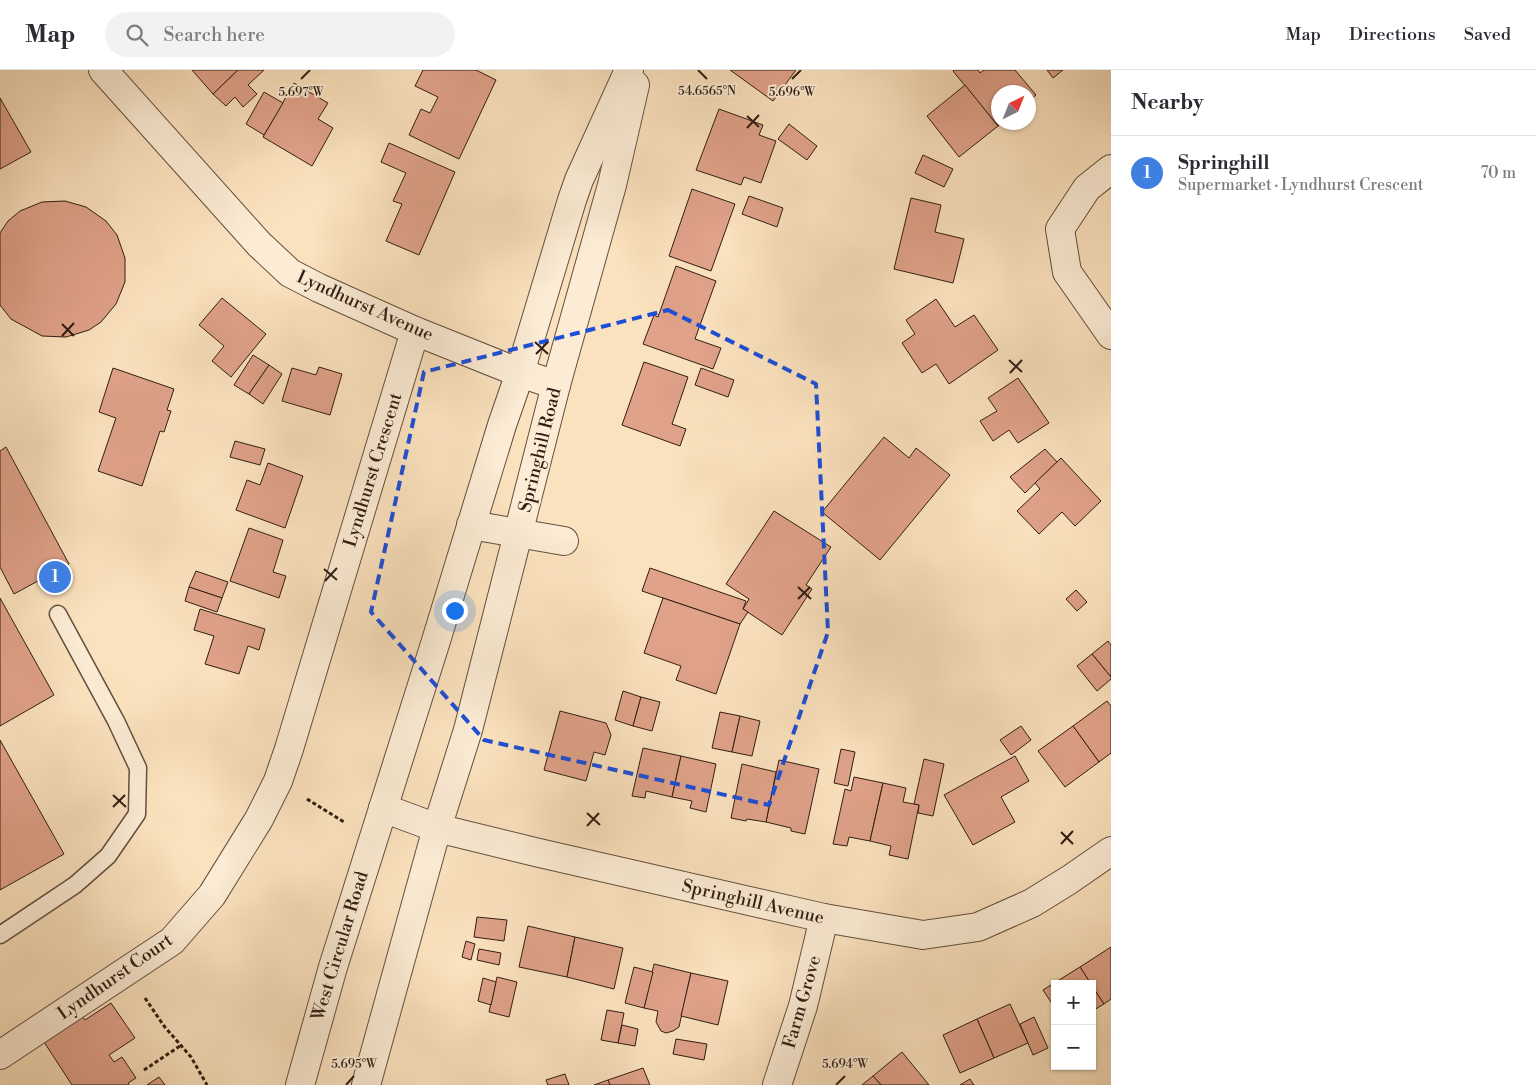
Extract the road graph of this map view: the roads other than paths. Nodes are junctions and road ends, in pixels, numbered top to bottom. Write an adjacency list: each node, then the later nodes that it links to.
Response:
1 (104, 70): 5 (street, Lyndhurst Avenue)
2 (629, 70): 7 (street)
3 (639, 70): 8 (street, Springhill Road)
4 (1111, 169): 6 (street)
5 (415, 331): 7 (street, Lyndhurst Avenue); 13 (street, Lyndhurst Crescent)
6 (1111, 335)
7 (520, 372): 8 (street, Lyndhurst Avenue); 9 (street)
8 (556, 385): 10 (street, Springhill Road)
9 (471, 525): 10 (street); 14 (street)
10 (519, 534): 11 (street); 15 (street, Springhill Road)
11 (564, 541)
12 (58, 614): 18 (lane)
13 (278, 781): 19 (street, Lyndhurst Court)
14 (382, 808): 15 (street, Springhill Avenue); 20 (street, West Circular Road)
15 (437, 828): 17 (street, Springhill Avenue); 21 (street)
16 (1111, 850): 17 (street, Springhill Avenue)
17 (824, 918): 22 (street, Farm Grove)
18 (0, 935)
19 (0, 1055)
20 (300, 1085)
21 (366, 1085)
22 (777, 1085)

